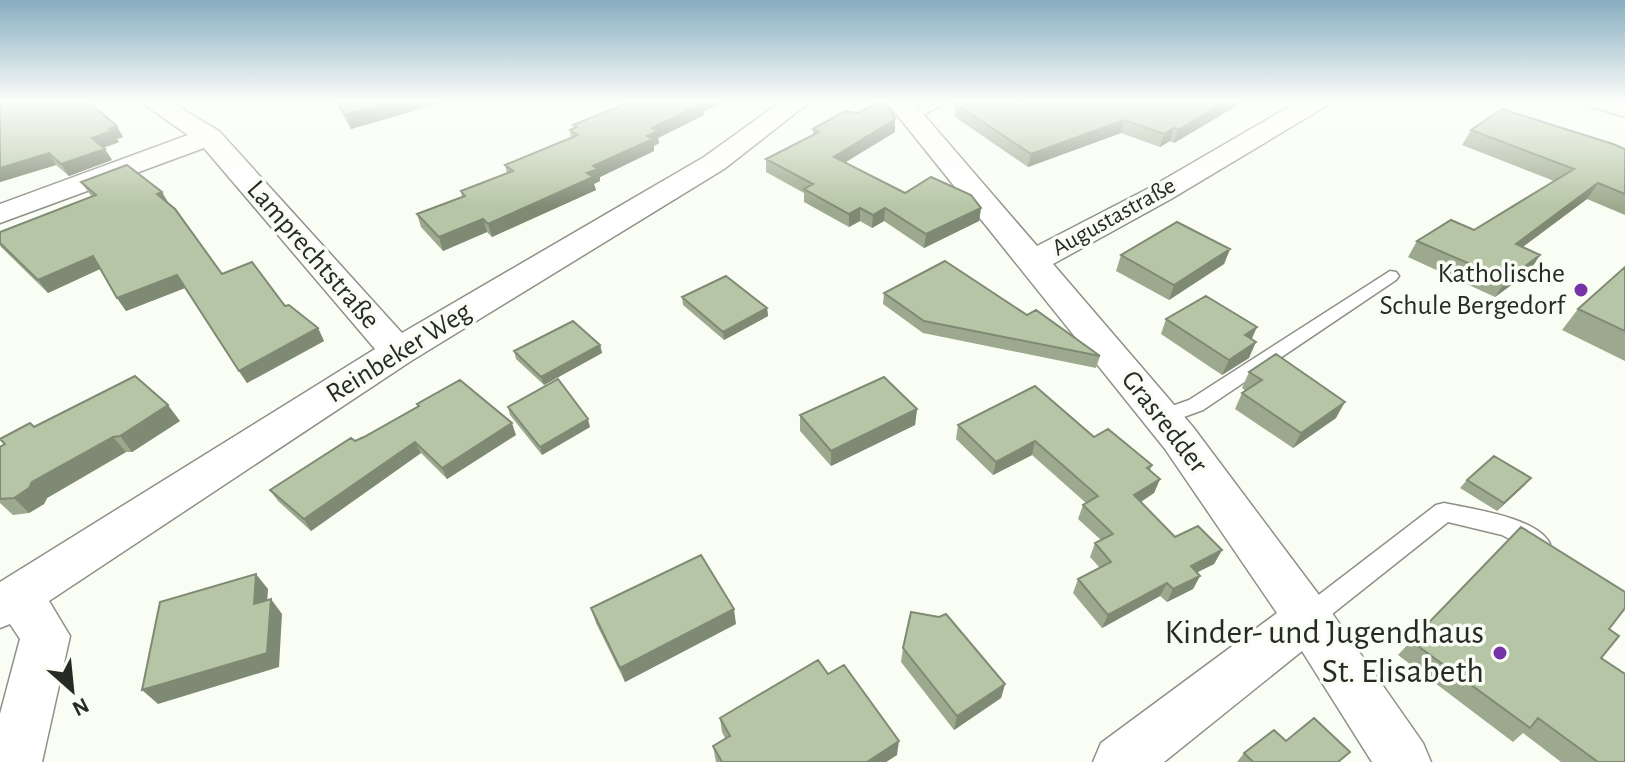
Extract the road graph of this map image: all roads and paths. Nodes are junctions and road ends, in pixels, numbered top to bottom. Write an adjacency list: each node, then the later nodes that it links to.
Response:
1 (209, 137): 5 (street); 8 (street, Lamprechtstraße)
2 (750, 137): 8 (street, Reinbeker Weg)
3 (931, 137): 6 (street, Grasredder)
4 (1257, 137): 6 (street, Augustastraße)
5 (0, 214)
6 (1035, 260): 9 (street, Grasredder)
7 (1390, 276): 9 (lane)
8 (398, 352): 11 (street, Reinbeker Weg)
9 (1162, 417): 12 (street, Grasredder)
10 (1560, 557): 12 (lane)
11 (9, 602): 13 (street)
12 (1308, 618): 14 (street); 15 (street, Grasredder)
13 (15, 762)
14 (1120, 762)
15 (1404, 762)

